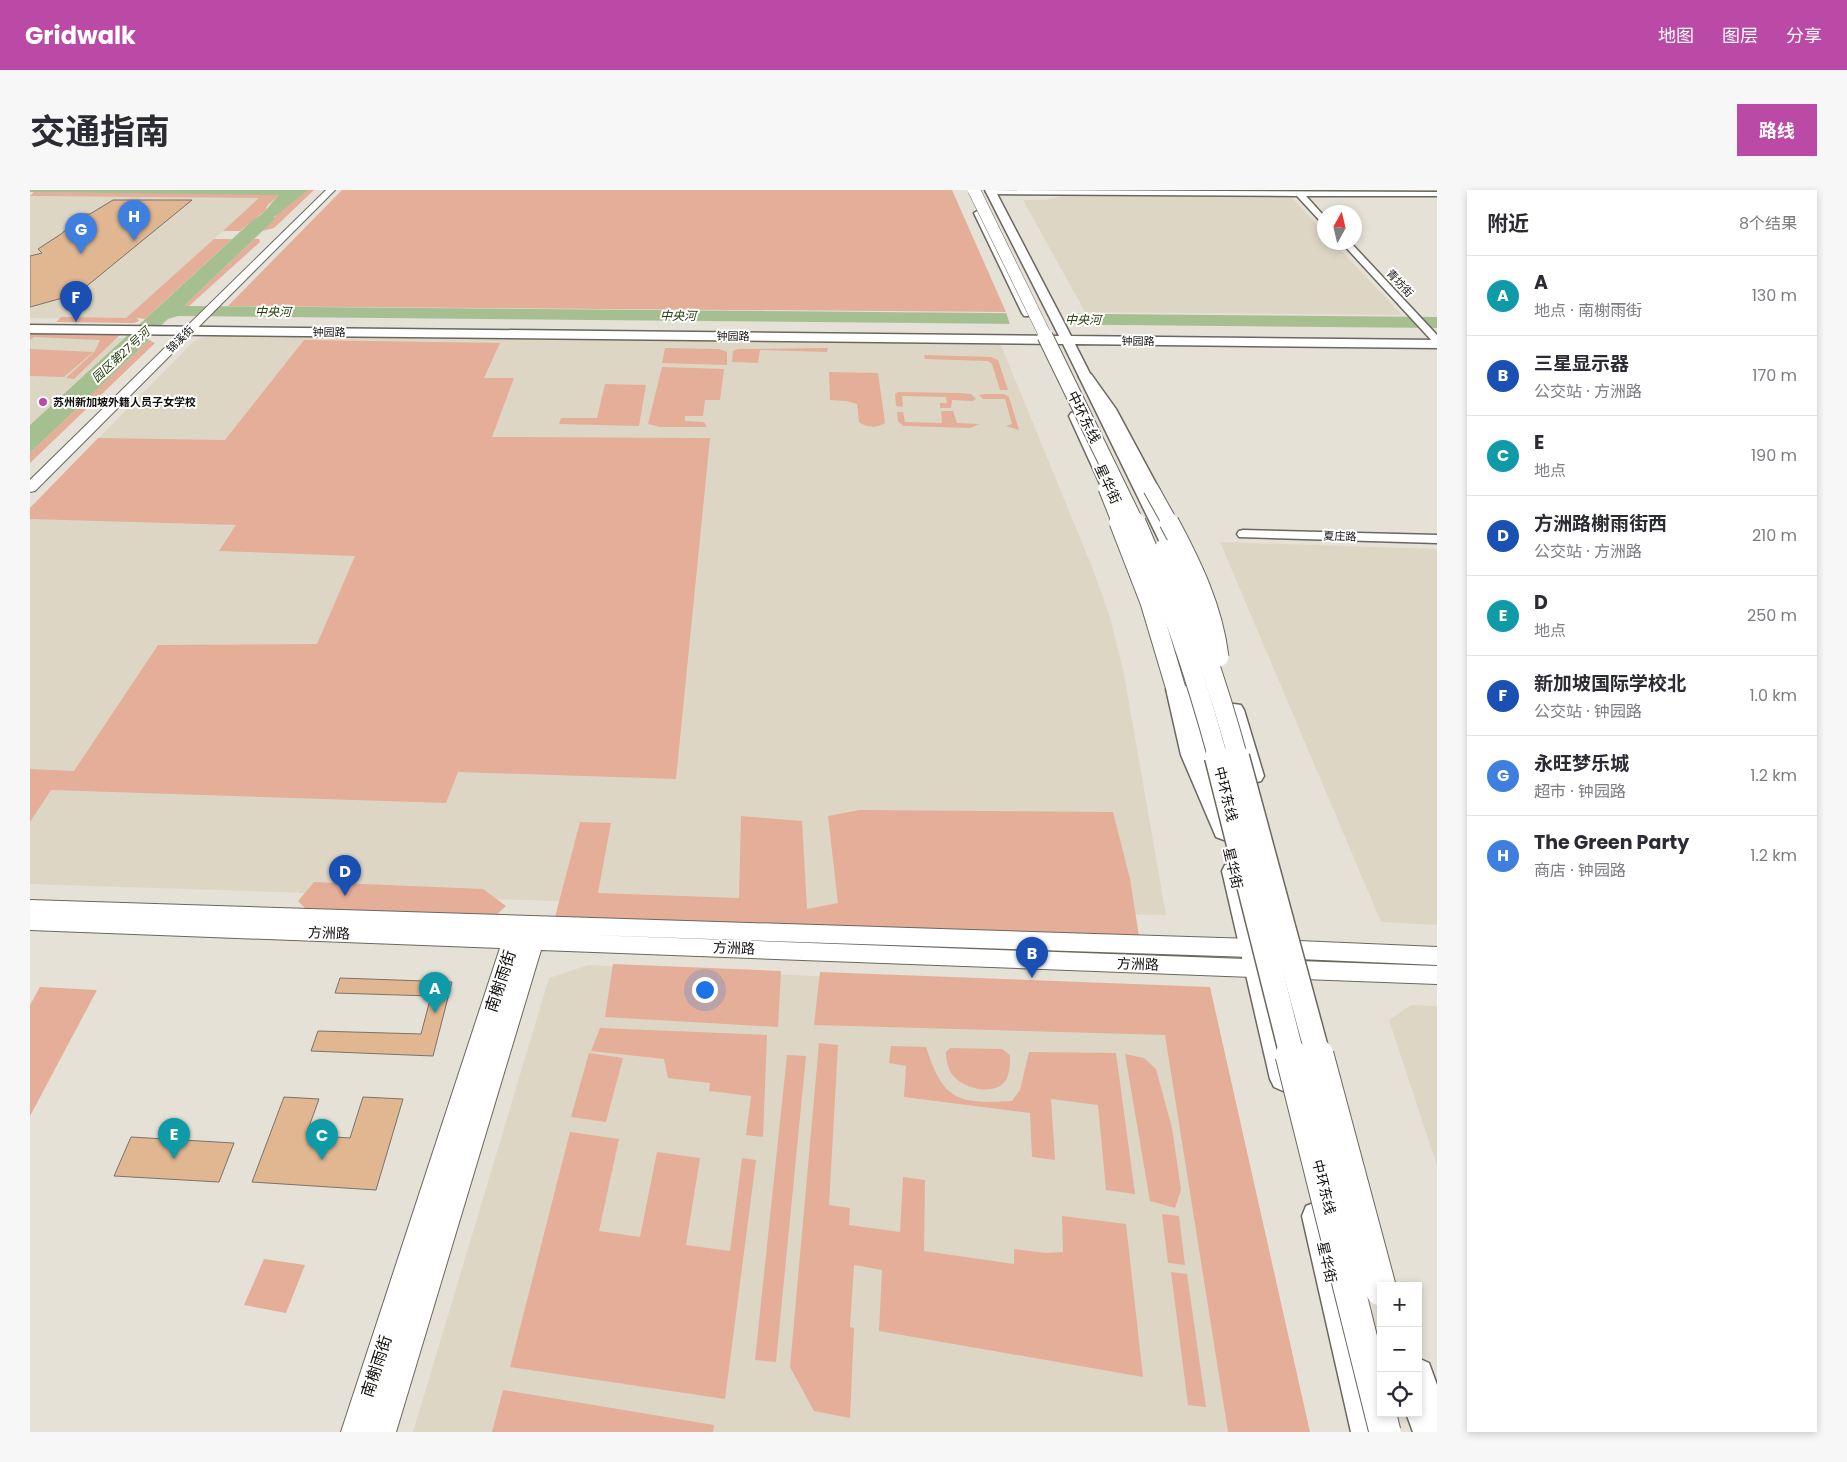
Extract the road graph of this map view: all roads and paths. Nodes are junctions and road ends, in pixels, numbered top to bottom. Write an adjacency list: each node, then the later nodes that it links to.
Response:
1 (323, 190): 10 (main road, 锦溪街)
2 (331, 190): 10 (main road, 锦溪街)
3 (963, 190): 11 (highway)
4 (969, 190): 11 (main road, 星华街)
5 (985, 190): 6 (street); 11 (highway, 中环东线, bridge); 11 (main road, 星华街); 22 (highway, 中环东线, bridge)
6 (1300, 194): 7 (street); 8 (street)
7 (1437, 194)
8 (1317, 212)
9 (1352, 250): 15 (street, 青坊街)
10 (194, 320): 11 (main road, 钟园路); 13 (main road, 钟园路); 18 (main road, 锦溪街); 19 (main road, 锦溪街)
11 (1045, 324): 15 (main road, 钟园路); 16 (main road, 星华街); 17 (highway, 中环东线, bridge); 23 (main road, 星华街)
12 (30, 325): 13 (main road, 钟园路)
13 (132, 327): 14 (main road, 钟园路)
14 (30, 329)
15 (1435, 339)
16 (1086, 377): 22 (highway, bridge); 27 (main road, 星华街)
17 (1094, 439): 23 (highway, bridge); 40 (highway, 中环东线, bridge)
18 (30, 477)
19 (30, 488)
20 (1243, 534): 21 (street, 夏庄路)
21 (1437, 539)
22 (1220, 692): 32 (highway, 中环东线, bridge)
23 (1224, 831): 29 (main road, 星华街)
24 (30, 908): 26 (main road, 方洲路)
25 (30, 922): 26 (main road, 方洲路)
26 (524, 935): 29 (main road, 方洲路); 37 (main road, 南榭雨街); 38 (main road, 南榭雨街)
27 (1301, 950): 28 (main road, 方洲路); 29 (main road, 方洲路); 30 (main road, 星华街)
28 (1437, 956)
29 (1254, 958): 30 (main road, 方洲路); 39 (main road, 星华街)
30 (1307, 970): 31 (main road, 方洲路); 33 (main road, 星华街)
31 (1437, 975)
32 (1379, 1282)
33 (1393, 1282)
34 (1422, 1391): 42 (main road)
35 (1422, 1409): 42 (highway)
36 (1415, 1417): 41 (highway)
37 (355, 1432)
38 (382, 1432)
39 (1368, 1432)
40 (1385, 1432)
41 (1419, 1432)
42 (1432, 1432)

